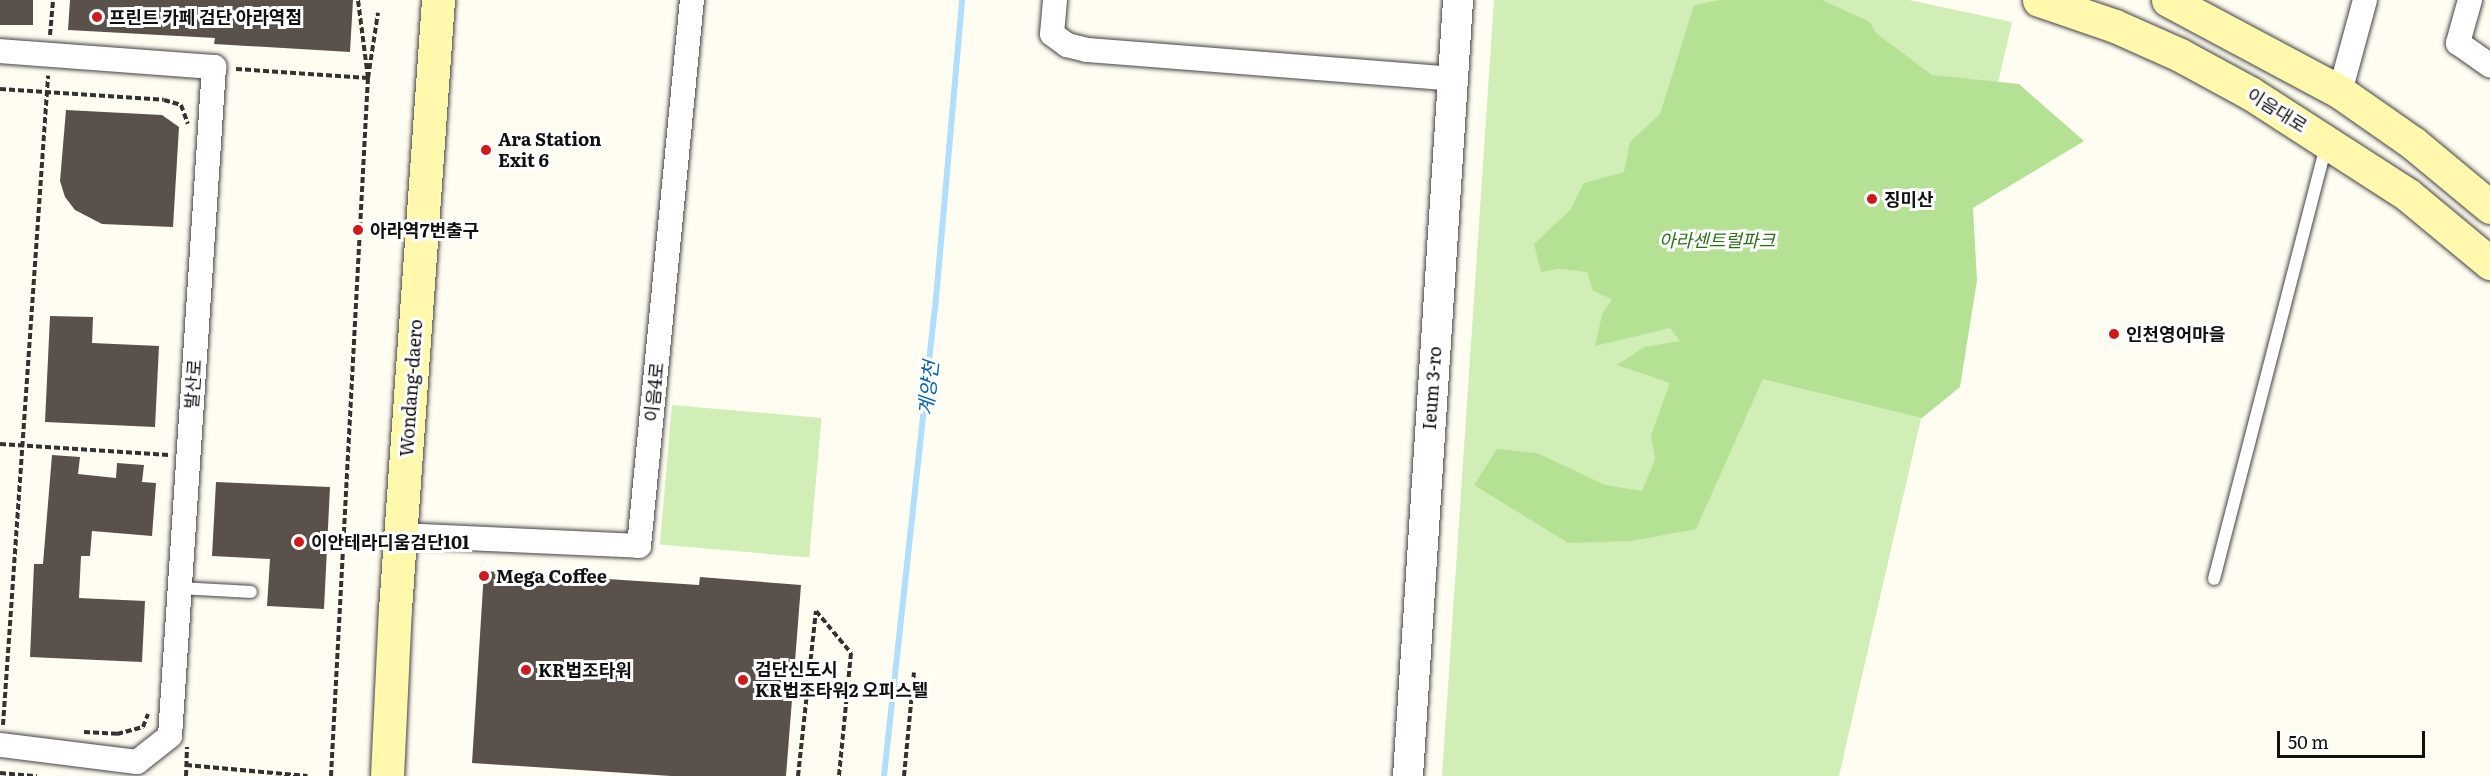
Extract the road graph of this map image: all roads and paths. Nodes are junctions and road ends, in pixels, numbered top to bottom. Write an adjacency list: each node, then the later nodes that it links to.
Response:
1 (53, 0): 14 (path)
2 (358, 0): 17 (path)
3 (454, 0): 11 (main road)
4 (692, 0): 31 (street, 이음4로)
5 (1055, 0): 18 (street)
6 (1458, 0): 18 (street, Ieum 3-ro)
7 (2039, 0): 23 (main road, 이음대로)
8 (2168, 0): 20 (main road)
9 (2365, 0): 20 (street)
10 (2470, 0): 15 (street)
11 (432, 10): 31 (main road, Wondang-daero)
12 (378, 13): 17 (path)
13 (0, 51): 14 (street)
14 (49, 55): 16 (street); 21 (path)
15 (2490, 65)
16 (214, 67): 17 (path); 33 (street, 발산로)
17 (368, 78): 45 (path)
18 (1452, 79): 50 (street, Ieum 3-ro)
19 (0, 89): 21 (path)
20 (2340, 92): 24 (main road)
21 (46, 93): 22 (path); 28 (path)
22 (190, 129)
23 (2327, 142): 25 (main road, 이음대로); 32 (lane)
24 (2490, 207)
25 (2490, 263)
26 (0, 444): 28 (path)
27 (171, 444): 29 (path)
28 (23, 446): 29 (path); 39 (path)
29 (170, 455): 30 (path)
30 (169, 467)
31 (400, 535): 46 (main road, Wondang-daero)
32 (2214, 579)
33 (180, 588): 34 (lane); 39 (street, 발산로)
34 (251, 592)
35 (914, 672): 49 (path)
36 (151, 709): 38 (path)
37 (14, 726): 39 (path)
38 (71, 731)
39 (1, 732)
40 (186, 765): 44 (path)
41 (0, 773): 42 (path)
42 (16, 775): 43 (path)
43 (37, 776)
44 (309, 776)
45 (331, 776)
46 (387, 776)
47 (798, 776): 48 (path)
48 (839, 776)
49 (904, 776)
50 (1408, 776)

